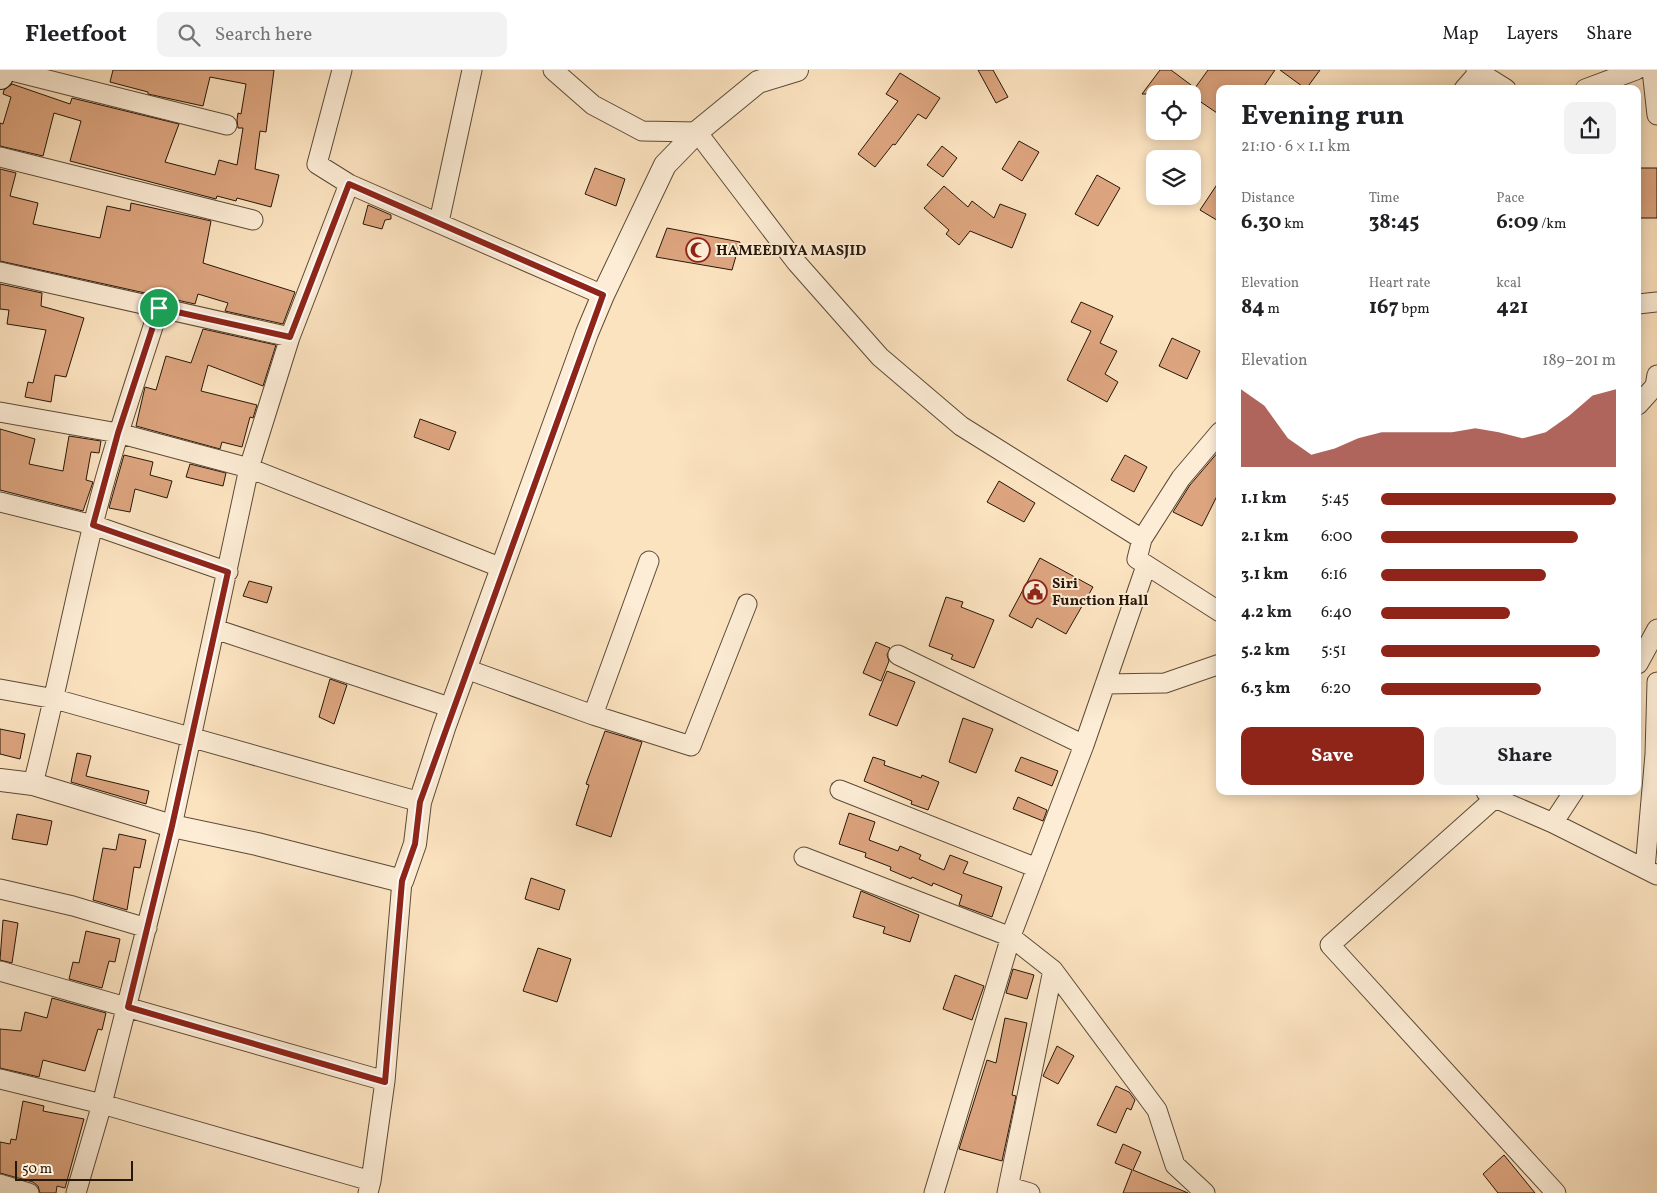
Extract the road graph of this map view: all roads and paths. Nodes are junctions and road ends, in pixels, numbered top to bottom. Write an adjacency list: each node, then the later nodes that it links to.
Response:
1 (2, 70): 10 (main road)
2 (8, 70): 16 (street)
3 (342, 70): 19 (street)
4 (472, 70): 21 (street)
5 (553, 70): 17 (street)
6 (797, 70): 11 (street)
7 (1636, 70): 14 (street)
8 (1652, 70): 15 (street)
9 (1478, 71): 12 (street); 13 (street)
10 (0, 76)
11 (759, 76): 17 (street)
12 (1467, 85)
13 (1500, 85)
14 (1596, 85)
15 (1657, 115)
16 (227, 125)
17 (697, 132): 23 (street); 38 (street)
18 (0, 157): 20 (street)
19 (349, 184): 21 (street); 27 (street)
20 (253, 220)
21 (439, 222): 23 (street)
22 (0, 272): 26 (street)
23 (603, 295): 41 (street)
24 (1657, 302): 25 (street)
25 (1641, 304)
26 (159, 308): 27 (street); 33 (street)
27 (290, 337): 35 (street)
28 (1657, 375): 29 (street)
29 (1641, 402)
30 (1657, 405): 31 (street)
31 (1641, 410)
32 (0, 412): 33 (street)
33 (118, 433): 35 (street); 37 (street)
34 (1216, 437): 38 (street)
35 (249, 468): 41 (street); 42 (street)
36 (0, 502): 37 (street)
37 (93, 525): 42 (street); 54 (street)
38 (1142, 539): 40 (street)
39 (649, 561): 56 (street)
40 (1146, 566): 44 (street); 52 (street)
41 (502, 568): 50 (street)
42 (228, 572): 45 (street)
43 (747, 604): 56 (street)
44 (1216, 610)
45 (215, 629): 55 (street); 57 (street)
46 (1657, 629): 48 (street)
47 (898, 655): 58 (street)
48 (1641, 658)
49 (1216, 665): 52 (street)
50 (466, 669): 55 (street); 56 (street)
51 (1657, 682): 69 (street)
52 (1105, 684): 58 (street)
53 (0, 689): 54 (street)
54 (55, 700): 57 (street); 60 (street)
55 (452, 708): 64 (street)
56 (593, 715)
57 (192, 736): 64 (street); 66 (street)
58 (1084, 745): 68 (street)
59 (0, 780): 60 (street)
60 (33, 784): 66 (street)
61 (840, 790): 68 (street)
62 (1490, 795): 65 (street); 88 (street)
63 (1571, 795): 65 (street)
64 (420, 802): 70 (street)
65 (1553, 823): 69 (street)
66 (172, 826): 70 (street); 72 (street)
67 (804, 857): 73 (street)
68 (1037, 868): 73 (street)
69 (1651, 872)
70 (402, 881): 78 (street)
71 (0, 889): 72 (street)
72 (148, 928): 76 (street)
73 (1010, 937): 74 (street); 85 (street)
74 (1053, 970): 82 (street); 87 (street)
75 (0, 971): 76 (street)
76 (128, 1007): 78 (street); 79 (street)
77 (0, 1079): 79 (street)
78 (385, 1082): 81 (street)
79 (102, 1104): 81 (street); 84 (street)
80 (0, 1184): 83 (street)
81 (370, 1187)
82 (1008, 1190): 86 (street)
83 (29, 1193)
84 (76, 1193)
85 (934, 1193)
86 (1030, 1193)
87 (1205, 1193)
88 (1556, 1193)

